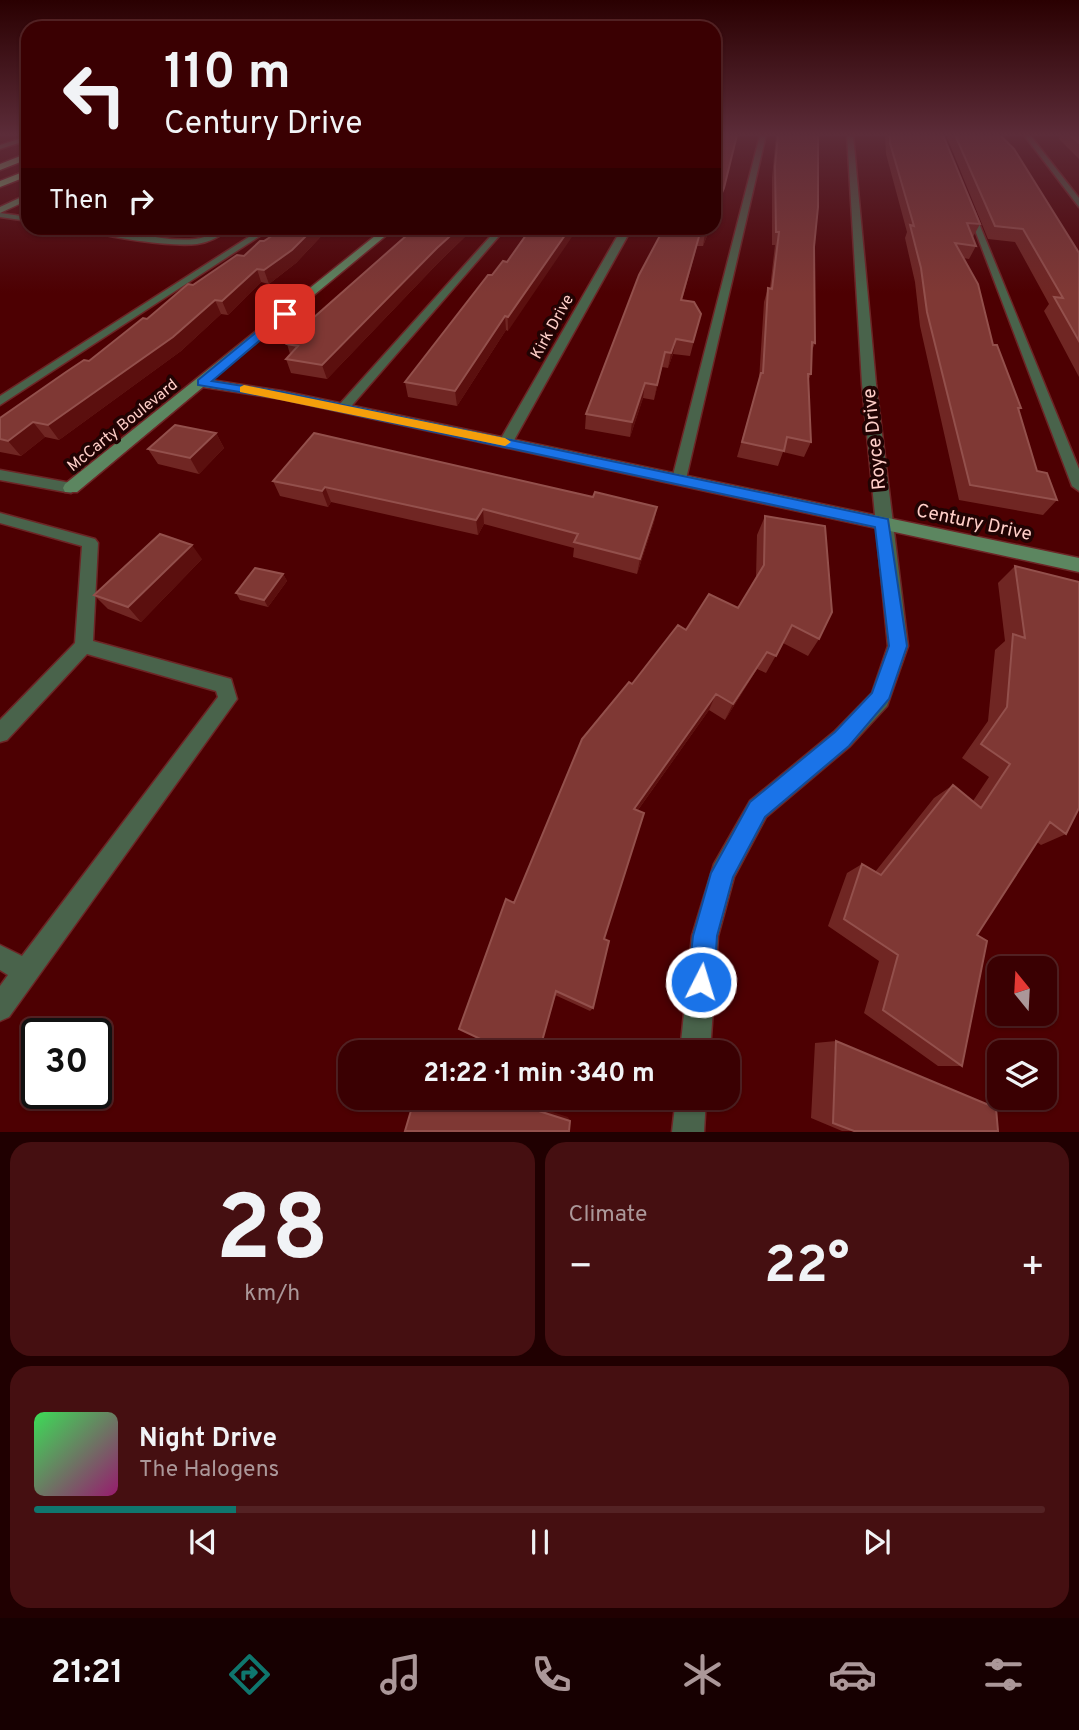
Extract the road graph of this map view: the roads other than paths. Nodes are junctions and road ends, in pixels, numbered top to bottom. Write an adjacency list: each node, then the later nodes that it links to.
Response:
1 (750, 188): 20 (lane)
2 (854, 188): 24 (street, Royce Drive)
3 (1067, 188): 6 (street)
4 (965, 200): 21 (lane)
5 (21, 201): 7 (main road)
6 (1079, 204)
7 (0, 212): 8 (lane)
8 (21, 217)
9 (124, 235): 10 (lane)
10 (215, 235)
11 (257, 235): 16 (lane)
12 (382, 235): 15 (main road, McCarty Boulevard)
13 (496, 235): 17 (lane)
14 (623, 235): 18 (street, Kirk Drive)
15 (202, 383): 17 (main road, Century Drive); 22 (main road, McCarty Boulevard)
16 (0, 401)
17 (343, 408): 18 (main road, Century Drive)
18 (506, 442): 20 (main road, Century Drive)
19 (0, 475): 22 (lane)
20 (678, 479): 24 (main road, Century Drive)
21 (1079, 486)
22 (71, 488)
23 (0, 518): 26 (lane)
24 (883, 523): 25 (main road, Century Drive); 31 (street, Royce Drive)
25 (1079, 565)
26 (84, 646): 27 (lane); 29 (lane)
27 (0, 733)
28 (0, 957): 29 (lane)
29 (26, 971): 30 (lane)
30 (0, 1008)
31 (696, 1040)
32 (690, 1110): 33 (street)
33 (688, 1132)

